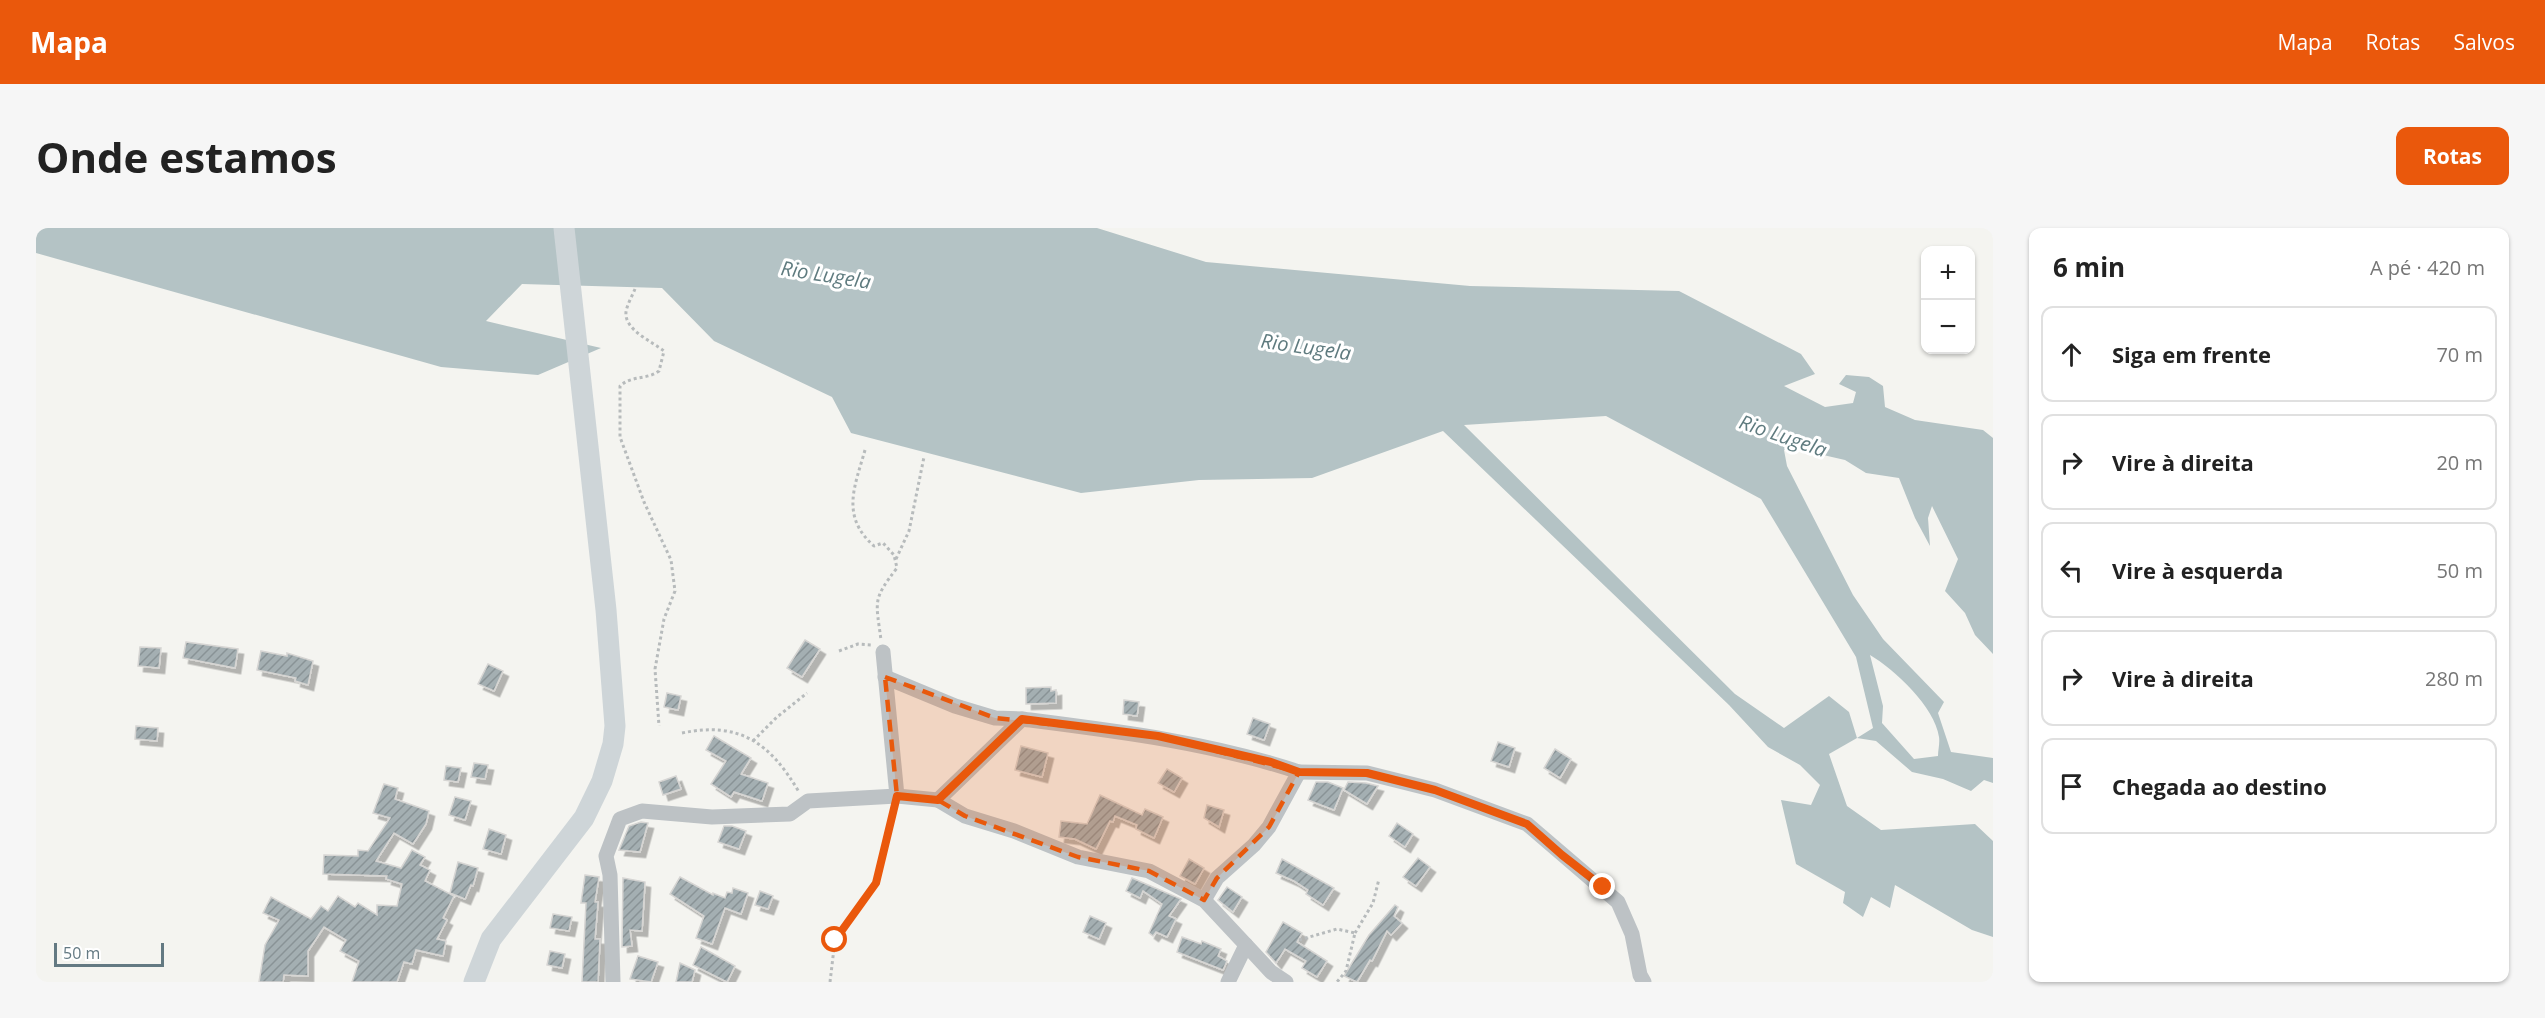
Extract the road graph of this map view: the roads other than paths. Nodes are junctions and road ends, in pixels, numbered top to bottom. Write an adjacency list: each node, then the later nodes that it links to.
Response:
1 (564, 228): 10 (main road)
2 (883, 652): 3 (street)
3 (885, 677): 4 (street); 6 (street)
4 (1022, 719): 5 (street); 7 (street)
5 (1299, 772): 8 (street); 14 (street)
6 (897, 796): 7 (street); 11 (street)
7 (938, 800): 8 (street)
8 (1204, 900): 9 (street)
9 (1246, 945): 12 (street); 13 (street)
10 (474, 982)
11 (613, 982)
12 (1228, 982)
13 (1286, 982)
14 (1644, 982)

